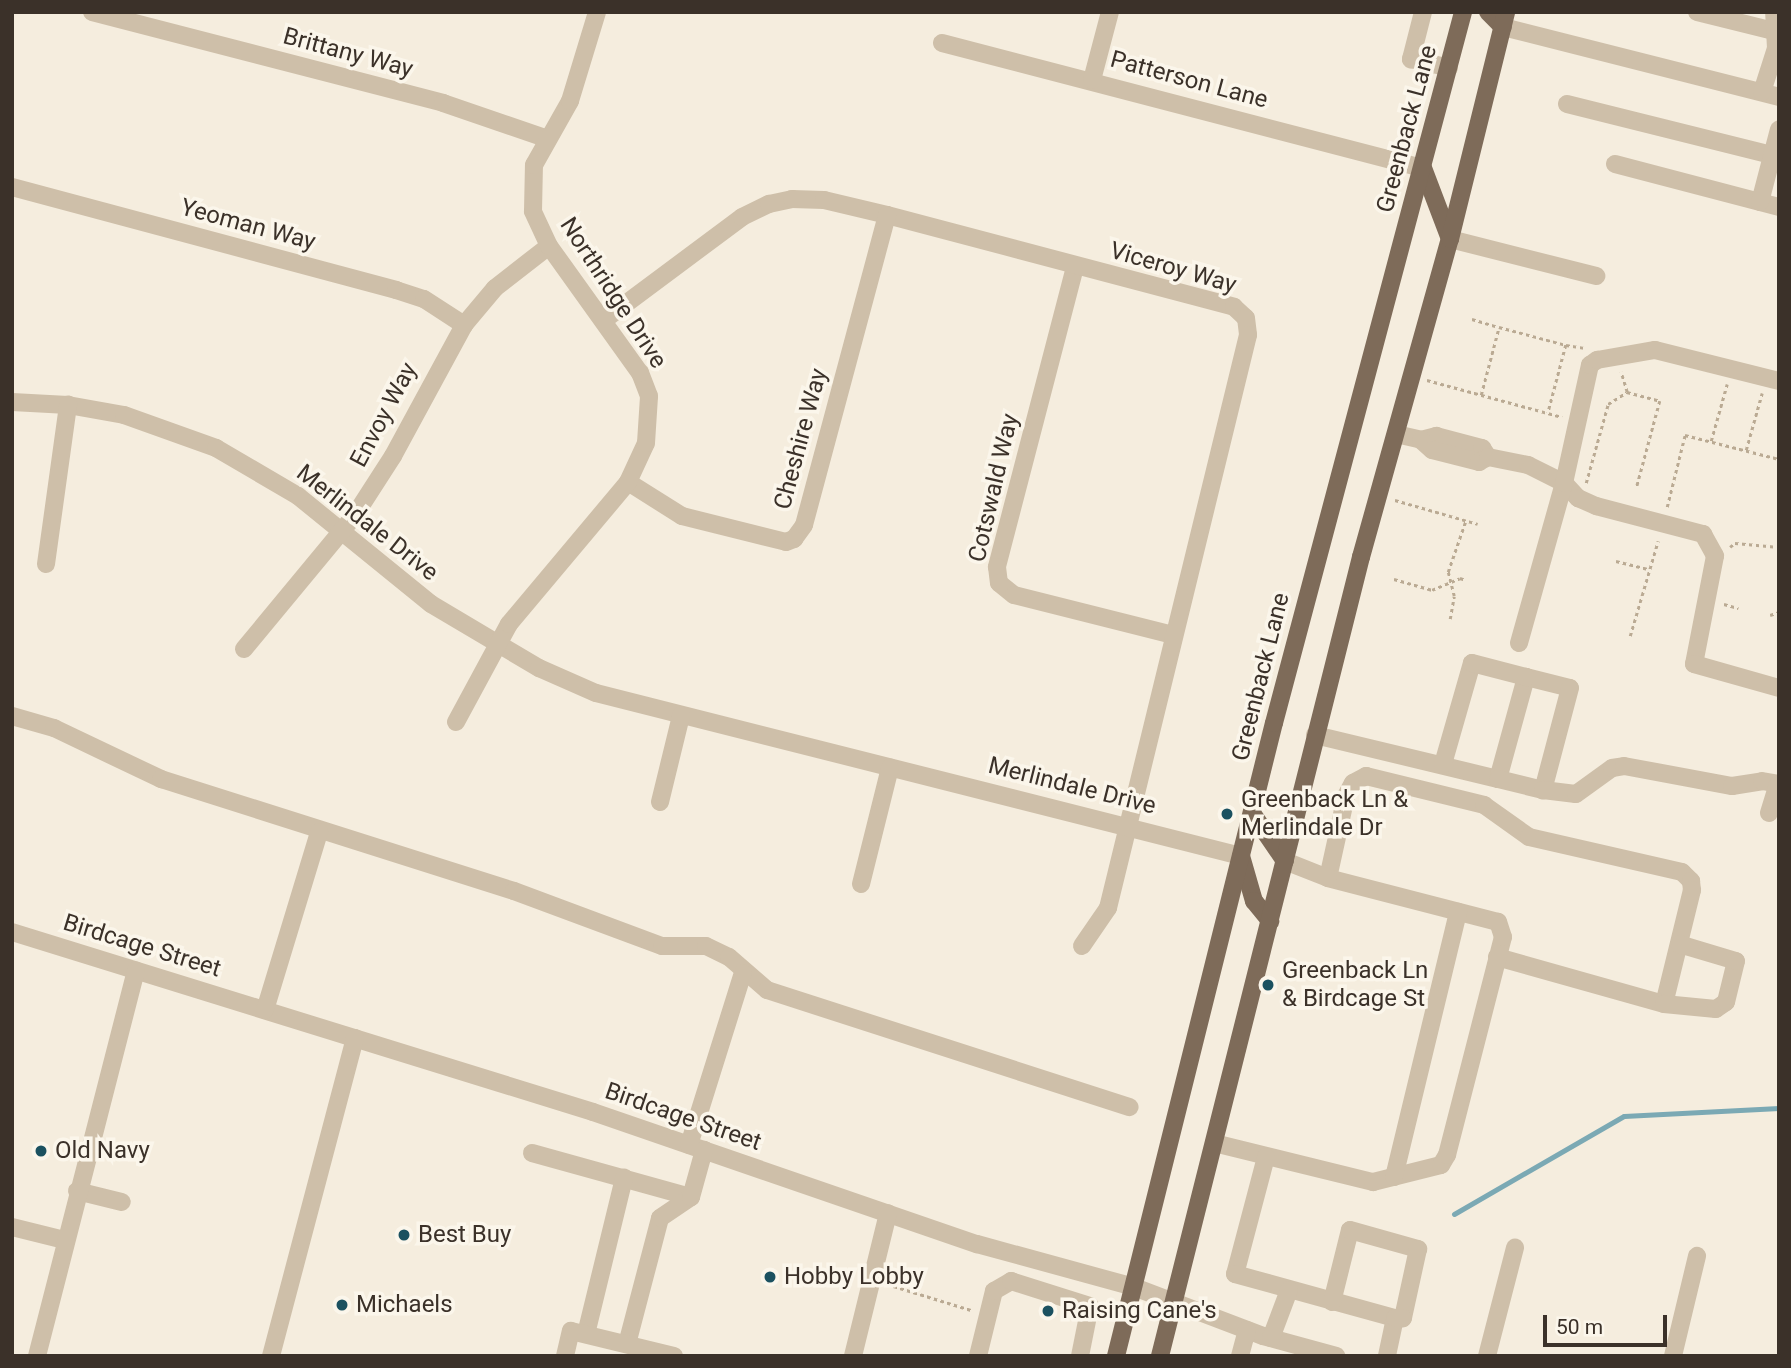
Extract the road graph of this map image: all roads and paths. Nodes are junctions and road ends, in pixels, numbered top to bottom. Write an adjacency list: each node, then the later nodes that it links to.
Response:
1 (92, 12): 17 (street, Brittany Way)
2 (597, 12): 17 (street, Northridge Drive)
3 (1110, 12): 13 (street)
4 (1423, 12): 12 (street)
5 (1463, 12): 12 (main road, Greenback Lane)
6 (1488, 12): 9 (main road)
7 (1697, 12): 10 (street)
8 (1774, 12): 10 (street)
9 (1505, 19): 14 (street); 25 (main road)
10 (1774, 31): 14 (street)
11 (942, 43): 13 (street, Patterson Lane)
12 (1449, 68): 20 (main road, Greenback Lane)
13 (1092, 79): 20 (street, Patterson Lane)
14 (1770, 94)
15 (1567, 104): 18 (street)
16 (1779, 129): 18 (street)
17 (548, 139): 26 (street, Northridge Drive)
18 (1775, 156): 22 (street)
19 (1615, 164): 22 (street)
20 (1423, 168): 25 (main road); 84 (main road, Greenback Lane)
21 (12, 187): 31 (street, Yeoman Way)
22 (1760, 202): 23 (street)
23 (1779, 207)
24 (887, 215): 27 (street, Viceroy Way); 30 (street, Viceroy Way); 47 (street, Cheshire Way)
25 (1450, 239): 28 (street); 43 (main road)
26 (549, 246): 30 (street, Northridge Drive); 31 (street, Envoy Way)
27 (1075, 267): 67 (street, Viceroy Way); 67 (street, Cotswald Way)
28 (1596, 276)
29 (1472, 319): 32 (path)
30 (604, 320): 47 (street, Northridge Drive)
31 (464, 325): 55 (street, Envoy Way)
32 (1499, 327): 38 (path); 41 (path)
33 (1618, 358): 34 (street); 37 (path); 42 (street)
34 (1731, 369): 36 (street); 44 (path)
35 (1427, 380): 38 (path)
36 (1772, 380): 45 (path)
37 (1627, 392): 49 (path); 51 (path)
38 (1481, 395): 41 (path)
39 (12, 402): 40 (street, Merlindale Drive)
40 (68, 405): 55 (street, Merlindale Drive); 59 (street)
41 (1548, 413): 42 (path)
42 (1576, 421): 48 (street)
43 (1396, 434): 48 (street); 77 (main road)
44 (1711, 441): 45 (path); 53 (path)
45 (1746, 450): 46 (path)
46 (1779, 459)
47 (628, 482): 70 (street, Northridge Drive)
48 (1564, 483): 51 (street); 69 (street)
49 (1637, 486)
50 (1388, 498): 52 (path)
51 (1577, 498): 53 (street)
52 (1465, 520): 54 (path); 63 (path)
53 (1662, 523): 57 (street); 60 (path)
54 (1479, 524)
55 (341, 535): 70 (street, Merlindale Drive); 71 (street, Envoy Way)
56 (1779, 547): 57 (path)
57 (1715, 556): 73 (street)
58 (1616, 561): 60 (path)
59 (46, 564)
60 (1649, 569): 68 (path)
61 (1394, 579): 63 (path)
62 (1466, 580): 63 (path)
63 (1450, 582): 66 (path)
64 (1779, 612): 65 (path)
65 (1770, 615)
66 (1450, 619)
67 (1173, 635): 86 (street, Viceroy Way)
68 (1630, 636)
69 (1518, 642)
70 (498, 645): 75 (street, Merlindale Drive); 76 (street, Northridge Drive)
71 (244, 649)
72 (1526, 677): 78 (street); 80 (street); 82 (street)
73 (1779, 688)
74 (12, 716): 87 (street)
75 (681, 716): 79 (street, Merlindale Drive); 83 (street)
76 (456, 722)
77 (1315, 735): 78 (street); 89 (main road)
78 (1443, 765): 80 (street)
79 (890, 768): 86 (street, Merlindale Drive); 91 (street)
80 (1499, 779): 82 (street)
81 (1778, 784): 82 (street); 85 (street)
82 (1543, 790)
83 (660, 802)
84 (1252, 813): 88 (main road, Greenback Lane); 89 (main road)
85 (1769, 813)
86 (1129, 825): 88 (street, Merlindale Drive); 96 (street, Viceroy Way)
87 (319, 832): 99 (street); 101 (street)
88 (1241, 856): 93 (main road); 119 (main road, Greenback Lane)
89 (1285, 861): 90 (street); 93 (main road)
90 (1328, 878): 92 (street); 95 (street)
91 (861, 884)
92 (1458, 912): 97 (street); 108 (street)
93 (1270, 921): 104 (main road)
94 (12, 932): 98 (street, Birdcage Street)
95 (1679, 944): 100 (street); 100 (street)
96 (1082, 946)
97 (1497, 957): 100 (street); 108 (street)
98 (136, 970): 101 (street, Birdcage Street); 110 (street)
99 (743, 973): 103 (street); 105 (street)
100 (1664, 1004)
101 (265, 1010): 102 (street, Birdcage Street)
102 (355, 1038): 105 (street, Birdcage Street); 130 (street)
103 (1130, 1107)
104 (1214, 1143): 107 (street); 122 (main road)
105 (696, 1147): 111 (street); 113 (street, Birdcage Street)
106 (532, 1153): 109 (street)
107 (1266, 1157): 108 (street); 120 (street)
108 (1394, 1177)
109 (624, 1178): 111 (street); 126 (street)
110 (77, 1191): 112 (street); 115 (street)
111 (691, 1197): 128 (street)
112 (122, 1202)
113 (888, 1213): 118 (street); 119 (street, Birdcage Street)
114 (12, 1227): 115 (street)
115 (64, 1240): 129 (street)
116 (1515, 1248): 141 (street)
117 (1697, 1256): 142 (street)
118 (873, 1274): 121 (path); 133 (street)
119 (1133, 1287): 122 (street, Birdcage Street); 136 (main road, Greenback Lane)
120 (1289, 1290): 123 (street); 127 (street)
121 (992, 1299): 134 (street); 135 (street)
122 (1174, 1299): 125 (street, Birdcage Street); 137 (main road)
123 (1332, 1303): 124 (street); 124 (street)
124 (1395, 1318): 140 (street)
125 (1247, 1330): 127 (street, Birdcage Street); 138 (street)
126 (586, 1334): 128 (street); 131 (street)
127 (1271, 1338): 139 (street, Birdcage Street)
128 (627, 1344): 132 (street)
129 (37, 1356)
130 (271, 1356)
131 (565, 1356)
132 (674, 1356)
133 (853, 1356)
134 (978, 1356)
135 (1080, 1356)
136 (1116, 1356)
137 (1160, 1356)
138 (1240, 1356)
139 (1336, 1356)
140 (1387, 1356)
141 (1487, 1356)
142 (1673, 1356)

